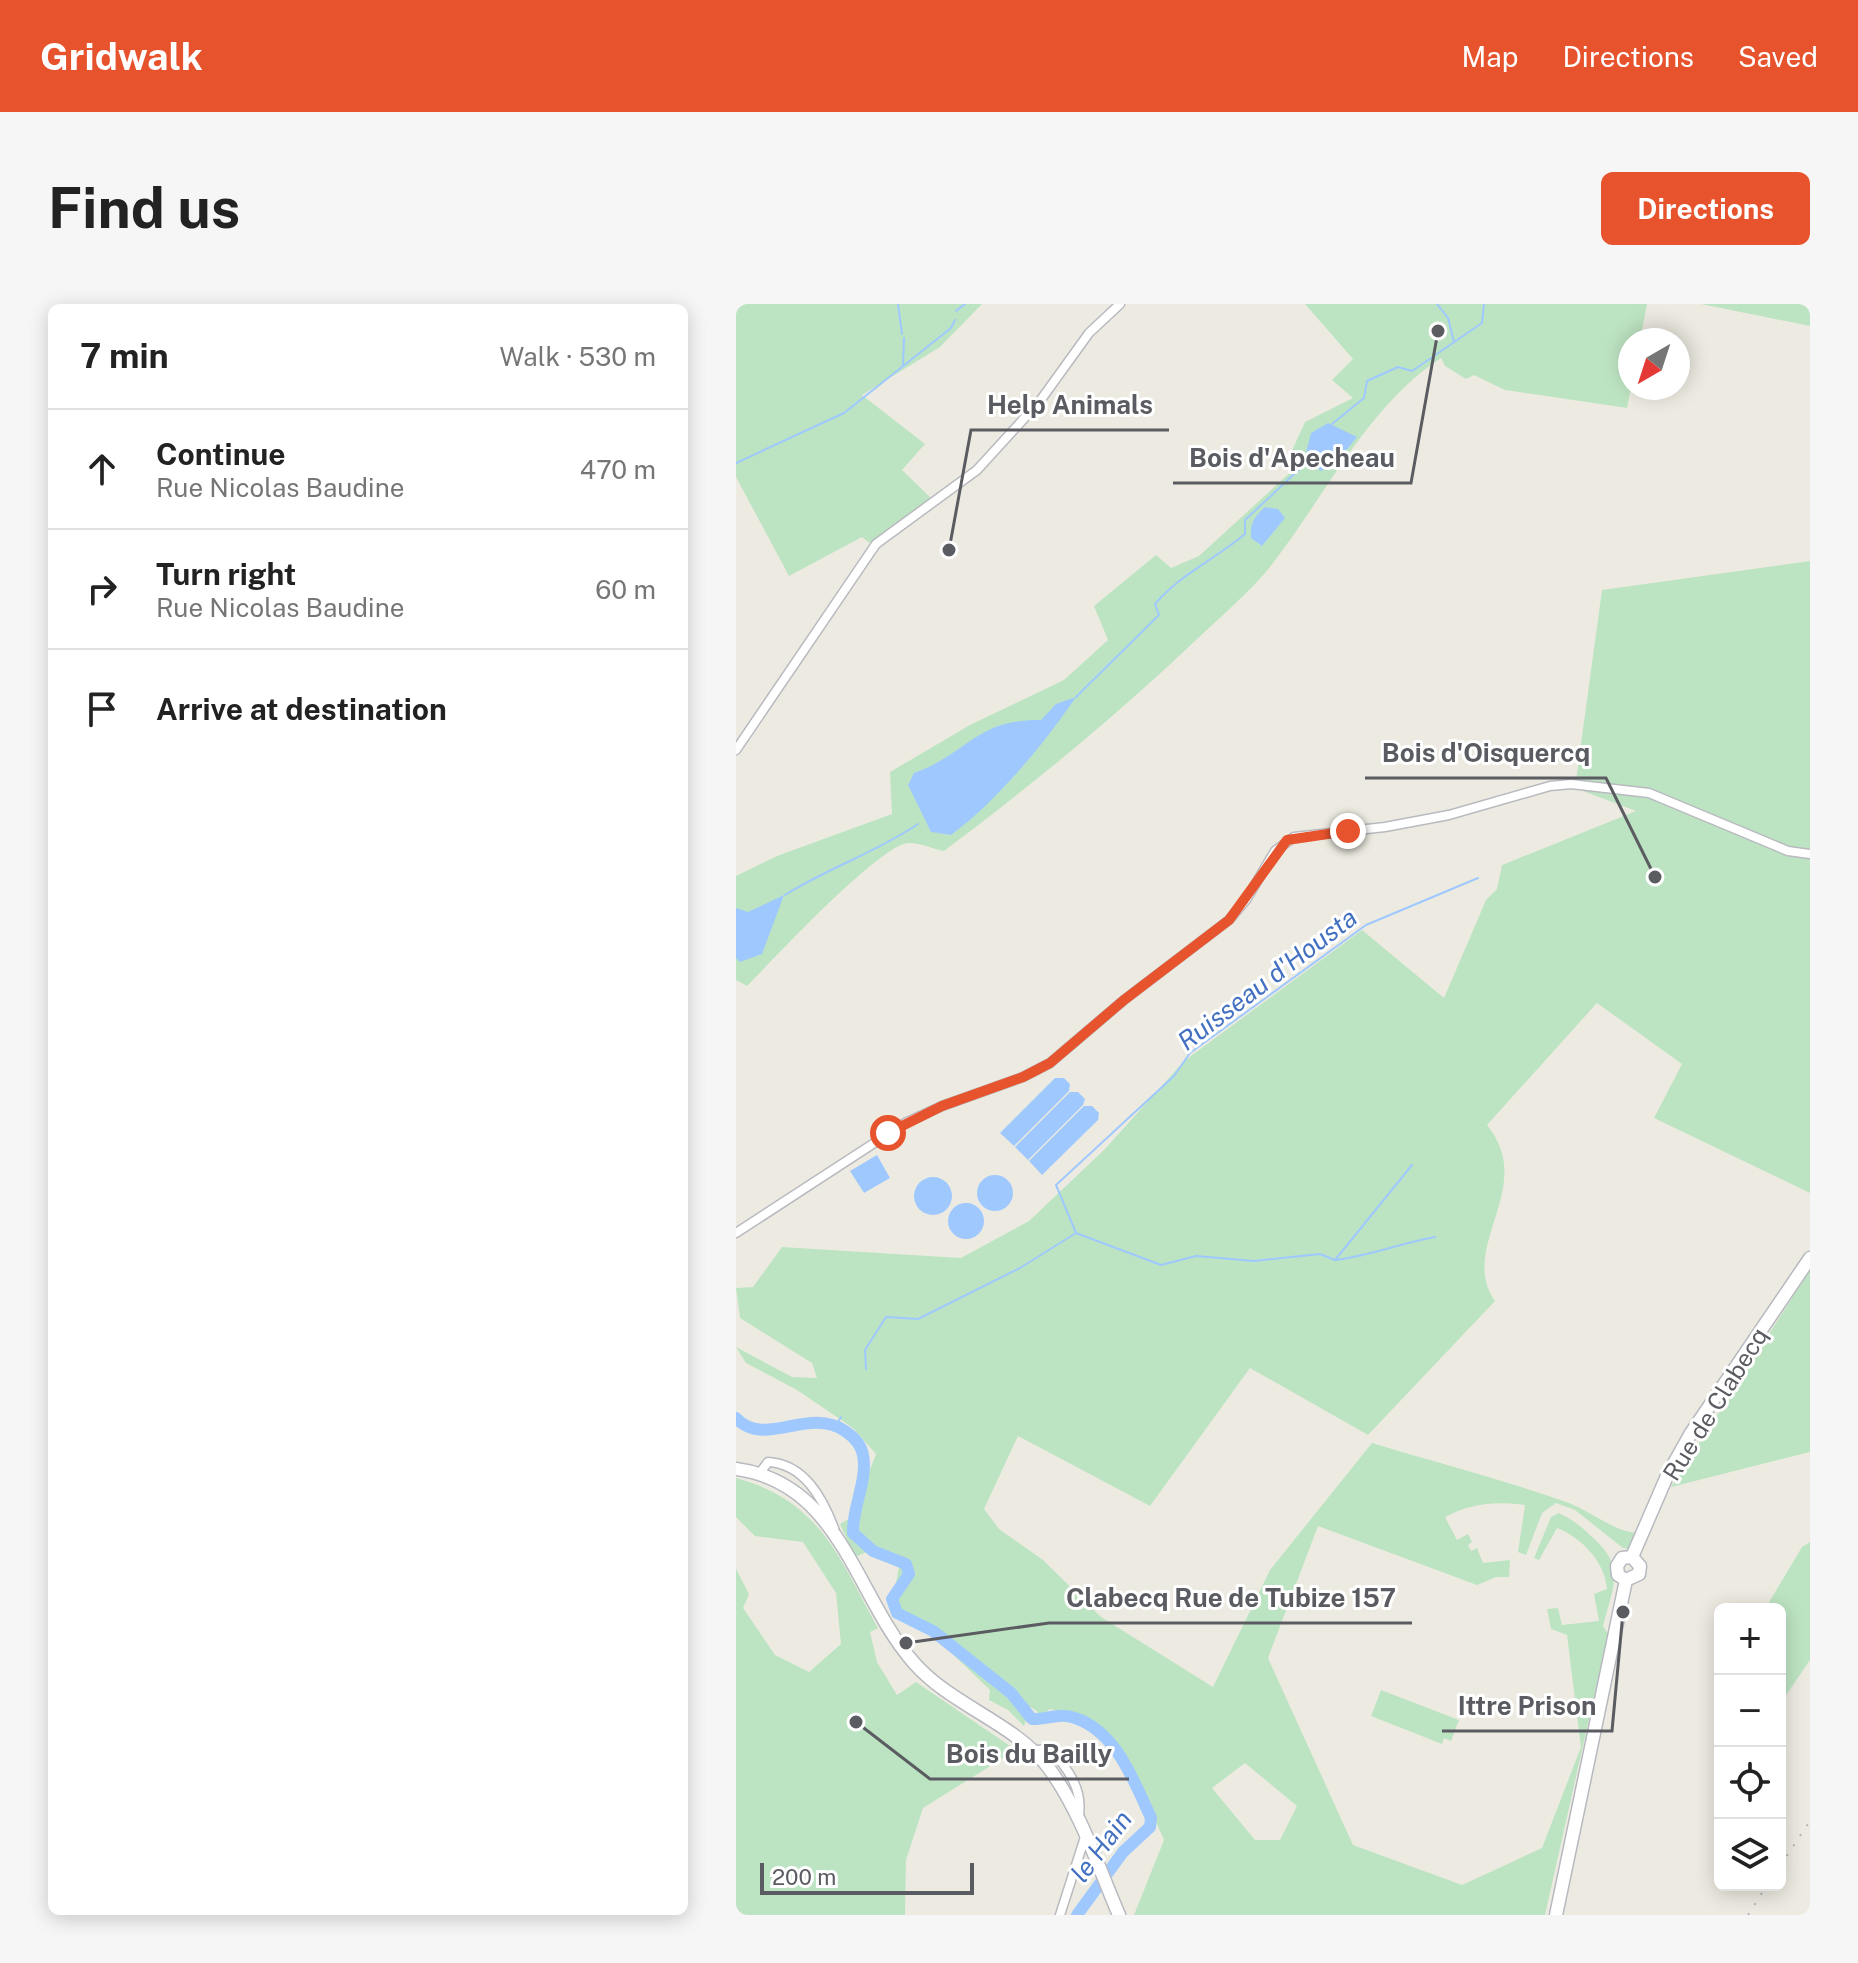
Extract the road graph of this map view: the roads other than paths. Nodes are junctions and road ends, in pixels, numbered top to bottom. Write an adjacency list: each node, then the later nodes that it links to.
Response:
1 (1120, 304): 2 (street)
2 (736, 750)
3 (1810, 854): 4 (street)
4 (736, 1233)
5 (1810, 1258): 10 (street, Rue de Clabecq)
6 (736, 1469): 7 (street)
7 (1085, 1837): 8 (street); 9 (street)
8 (1060, 1915)
9 (1119, 1915)
10 (1556, 1915)

